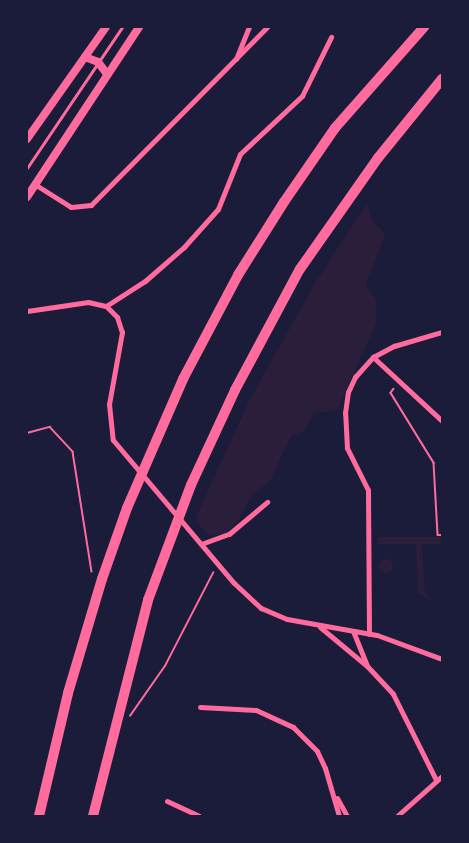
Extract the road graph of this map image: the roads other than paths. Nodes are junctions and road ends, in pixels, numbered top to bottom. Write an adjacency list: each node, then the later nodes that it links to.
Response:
1 (106, 27): 8 (main road)
2 (122, 27): 10 (lane)
3 (139, 27): 11 (main road)
4 (249, 27): 9 (street)
5 (267, 27): 9 (street)
6 (424, 27): 34 (highway)
7 (331, 37): 17 (street)
8 (85, 57): 10 (main road); 13 (main road)
9 (236, 61): 15 (street)
10 (99, 62): 11 (main road); 14 (lane)
11 (107, 74): 15 (main road)
12 (442, 78): 35 (highway)
13 (27, 139)
14 (27, 168)
15 (36, 185): 16 (main road)
16 (27, 197)
17 (106, 306): 18 (street); 23 (street)
18 (27, 311)
19 (442, 332): 20 (street)
20 (373, 357): 21 (street); 26 (street)
21 (442, 422)
22 (267, 502): 23 (street)
23 (201, 544): 24 (street)
24 (319, 626): 25 (street); 28 (street)
25 (353, 631): 26 (street); 28 (street)
26 (369, 634): 27 (street)
27 (442, 659)
28 (368, 667): 31 (street)
29 (200, 707): 32 (street)
30 (442, 776): 31 (street)
31 (436, 780): 39 (street)
32 (334, 794): 37 (street); 38 (street)
33 (167, 801): 36 (street)
34 (39, 816)
35 (93, 816)
36 (199, 816)
37 (339, 816)
38 (348, 816)
39 (397, 816)

